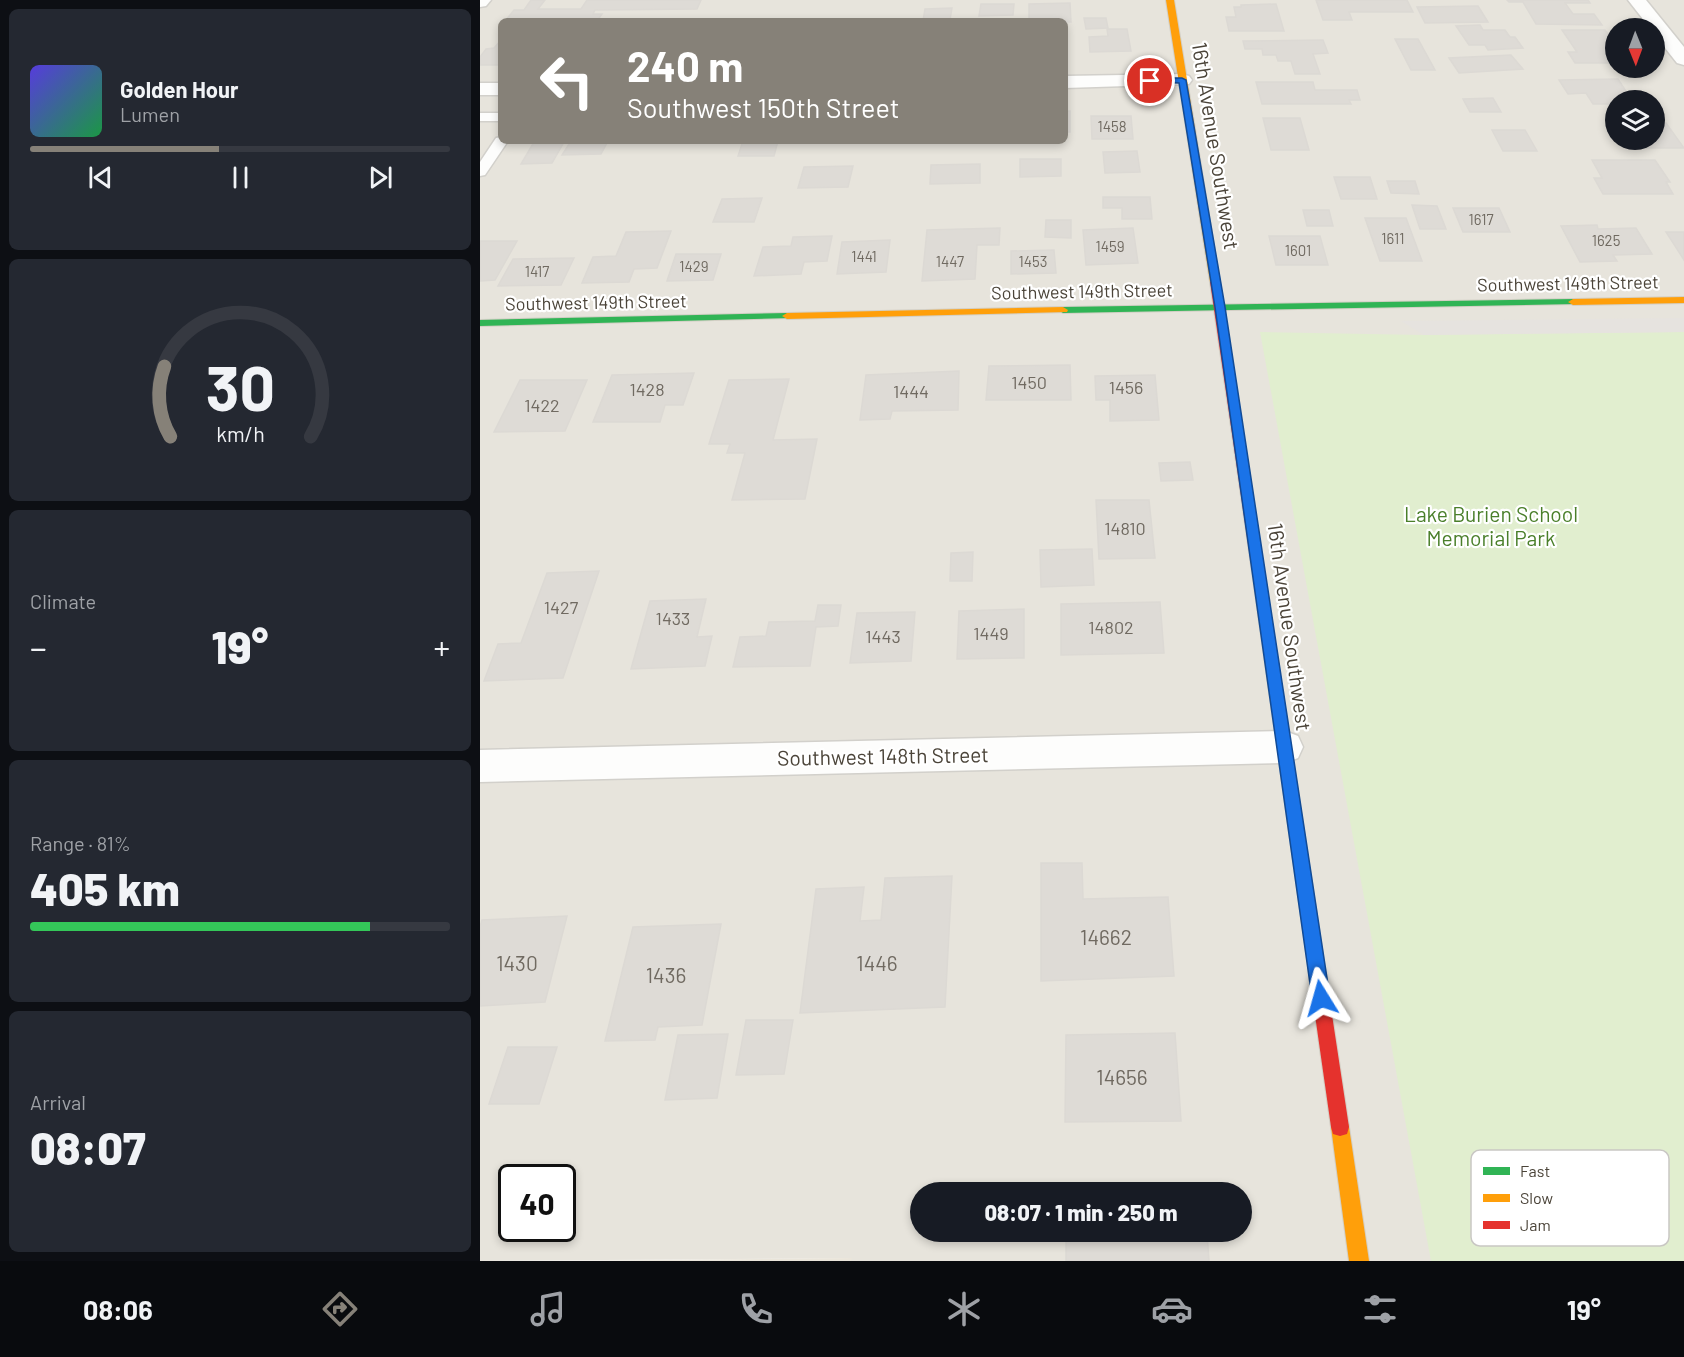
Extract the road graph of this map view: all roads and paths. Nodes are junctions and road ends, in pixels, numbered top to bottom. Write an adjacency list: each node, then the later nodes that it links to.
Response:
1 (1170, 0): 4 (street, 16th Avenue Southwest)
2 (1637, 0): 3 (street)
3 (1684, 60)
4 (1182, 80): 5 (street); 11 (street, 16th Avenue Southwest)
5 (1068, 82)
6 (480, 89): 7 (street)
7 (498, 89)
8 (499, 144): 9 (lane)
9 (480, 172)
10 (1684, 300): 11 (street, Southwest 149th Street)
11 (1220, 307): 12 (street, Southwest 149th Street); 13 (street, 16th Avenue Southwest)
12 (480, 323)
13 (1285, 747): 14 (street, Southwest 148th Street); 15 (street, 16th Avenue Southwest)
14 (480, 766)
15 (1359, 1261)

